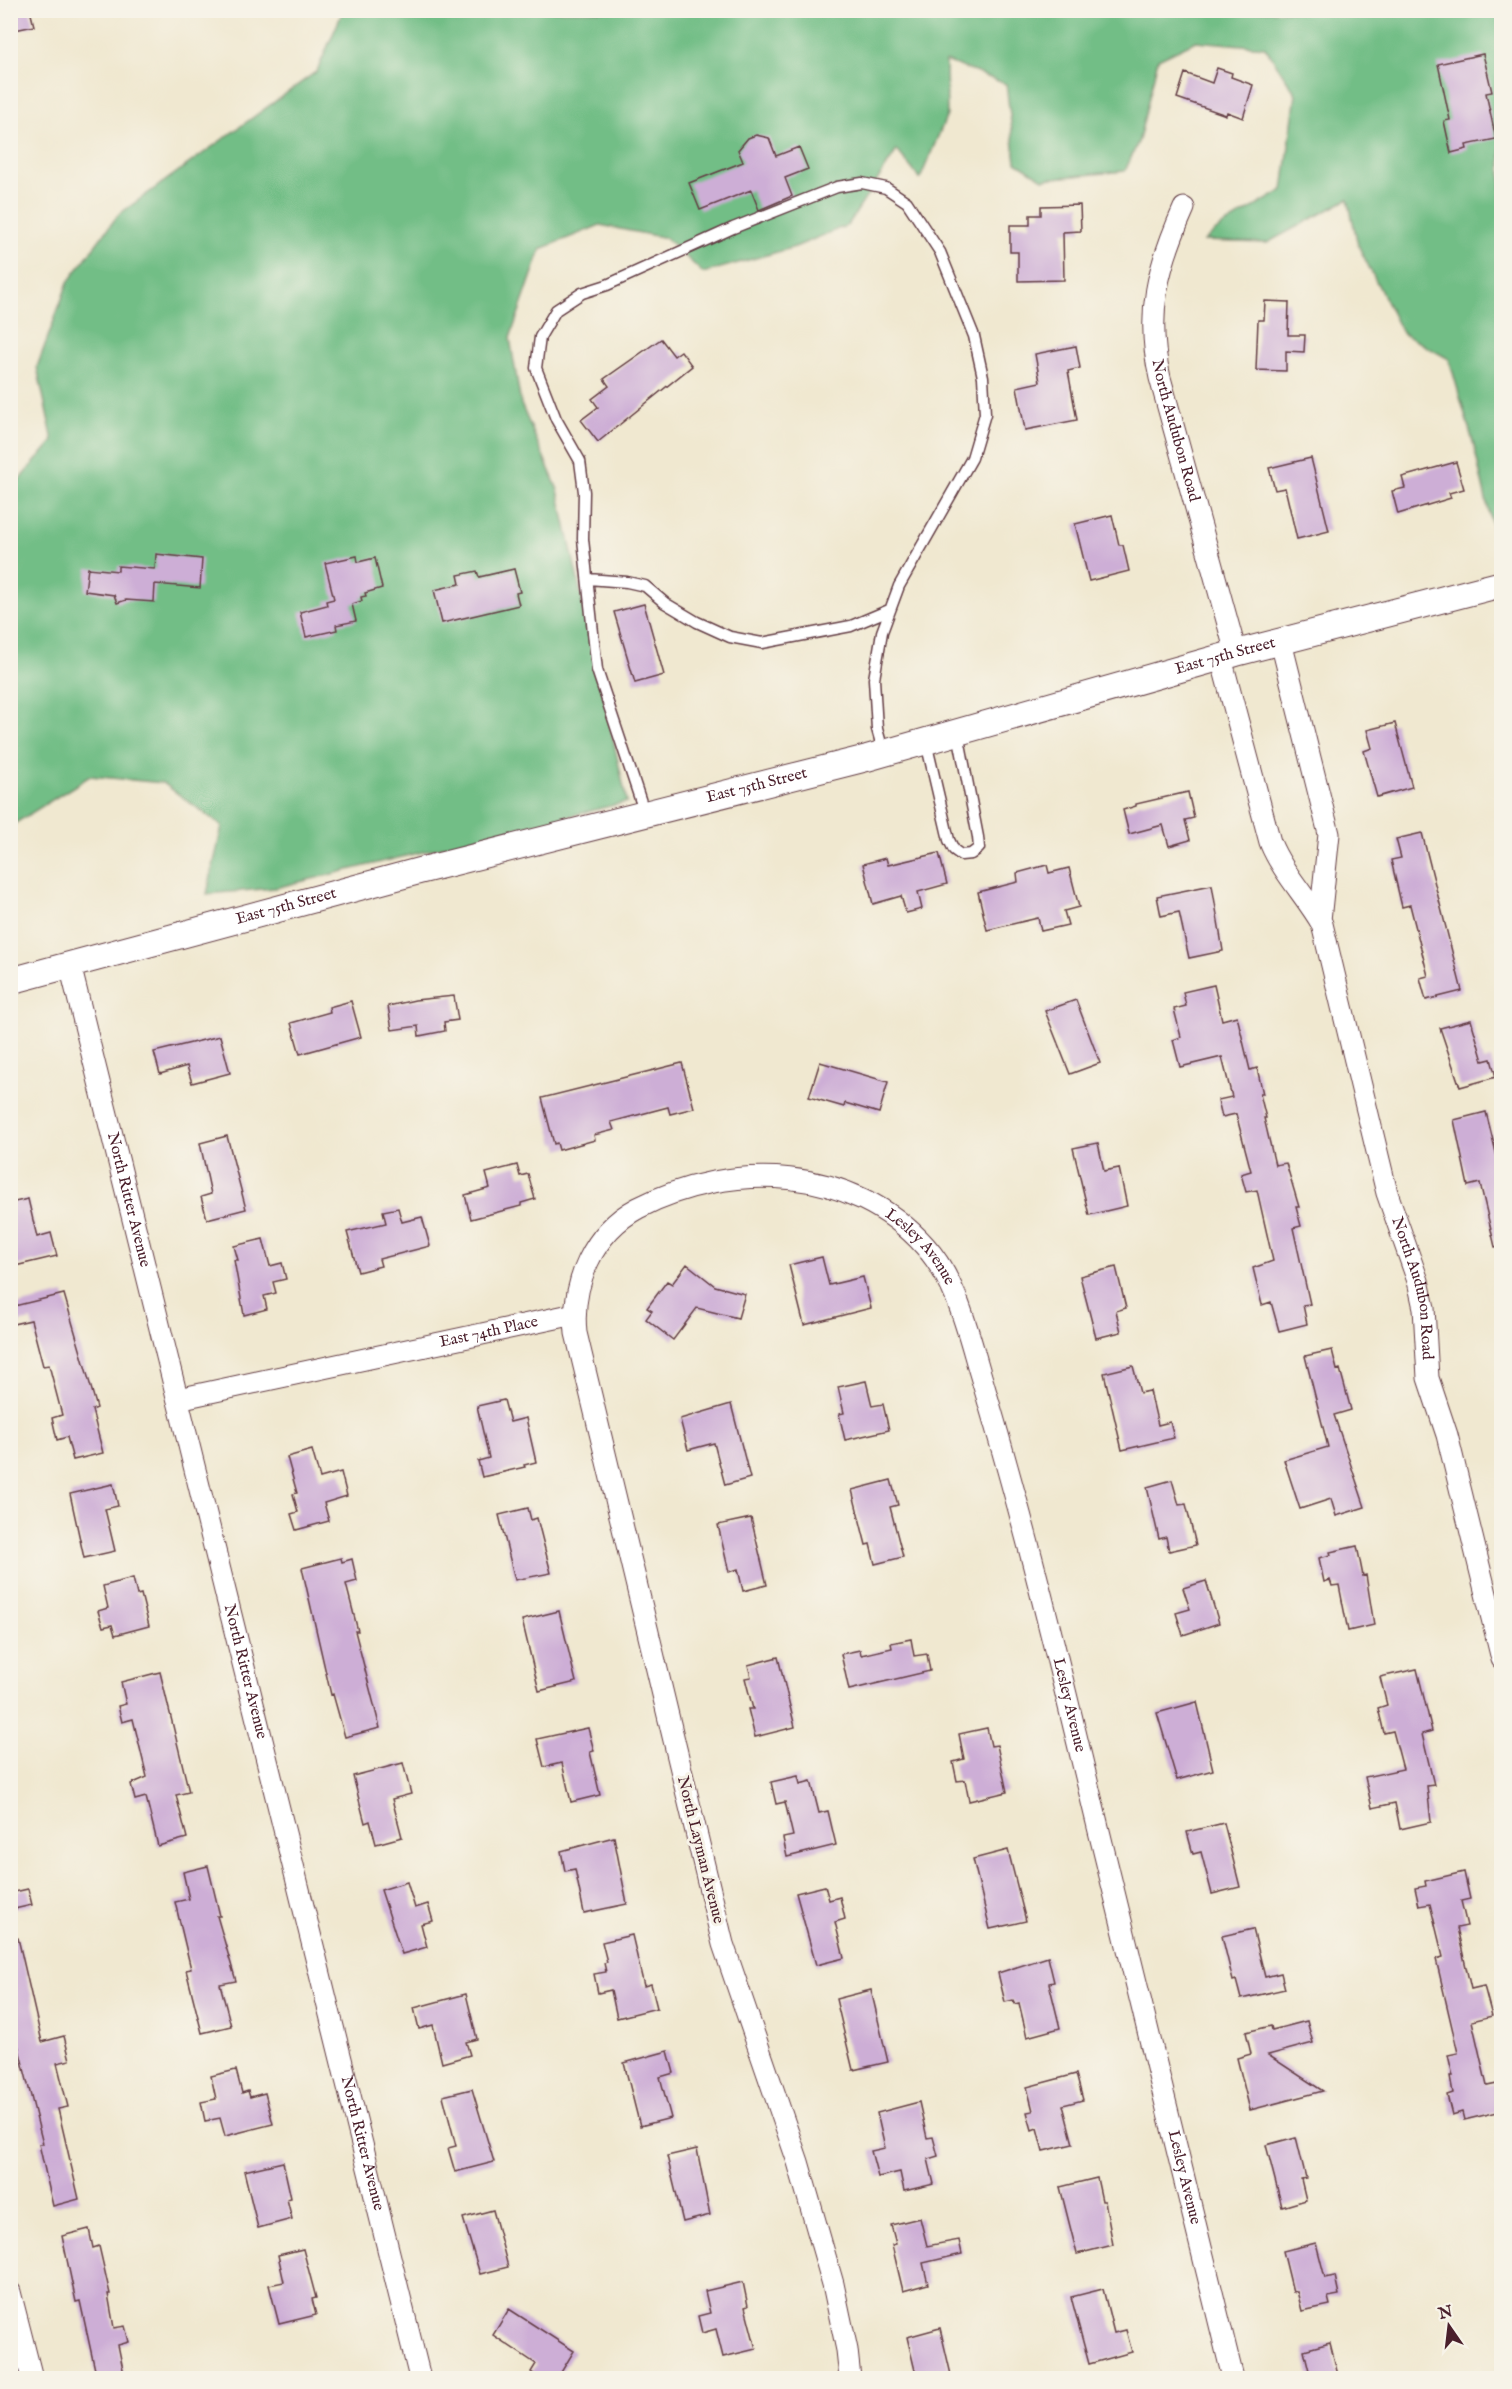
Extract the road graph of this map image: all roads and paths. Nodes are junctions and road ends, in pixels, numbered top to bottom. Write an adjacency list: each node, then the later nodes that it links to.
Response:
1 (1184, 208): 6 (street, North Audubon Road)
2 (588, 579): 4 (lane); 4 (lane); 10 (lane)
3 (1502, 584): 5 (street, East 75th Street)
4 (889, 610): 9 (lane)
5 (1281, 642): 6 (street, East 75th Street); 11 (street, North Audubon Road)
6 (1229, 656): 7 (street, East 75th Street); 11 (street, North Audubon Road)
7 (958, 733): 8 (street, East 75th Street); 8 (lane)
8 (927, 742): 9 (street, East 75th Street)
9 (884, 754): 10 (street, East 75th Street)
10 (645, 814): 12 (street, East 75th Street)
11 (1320, 920): 16 (street, North Audubon Road)
12 (70, 965): 13 (street, East 75th Street); 15 (street, North Ritter Avenue)
13 (10, 981)
14 (574, 1314): 15 (street, East 74th Place); 20 (street, North Layman Avenue); 21 (street, Lesley Avenue)
15 (178, 1399): 19 (street, North Ritter Avenue)
16 (1502, 1659)
17 (10, 2292): 18 (street)
18 (32, 2379)
19 (420, 2379)
20 (850, 2379)
21 (1233, 2379)

